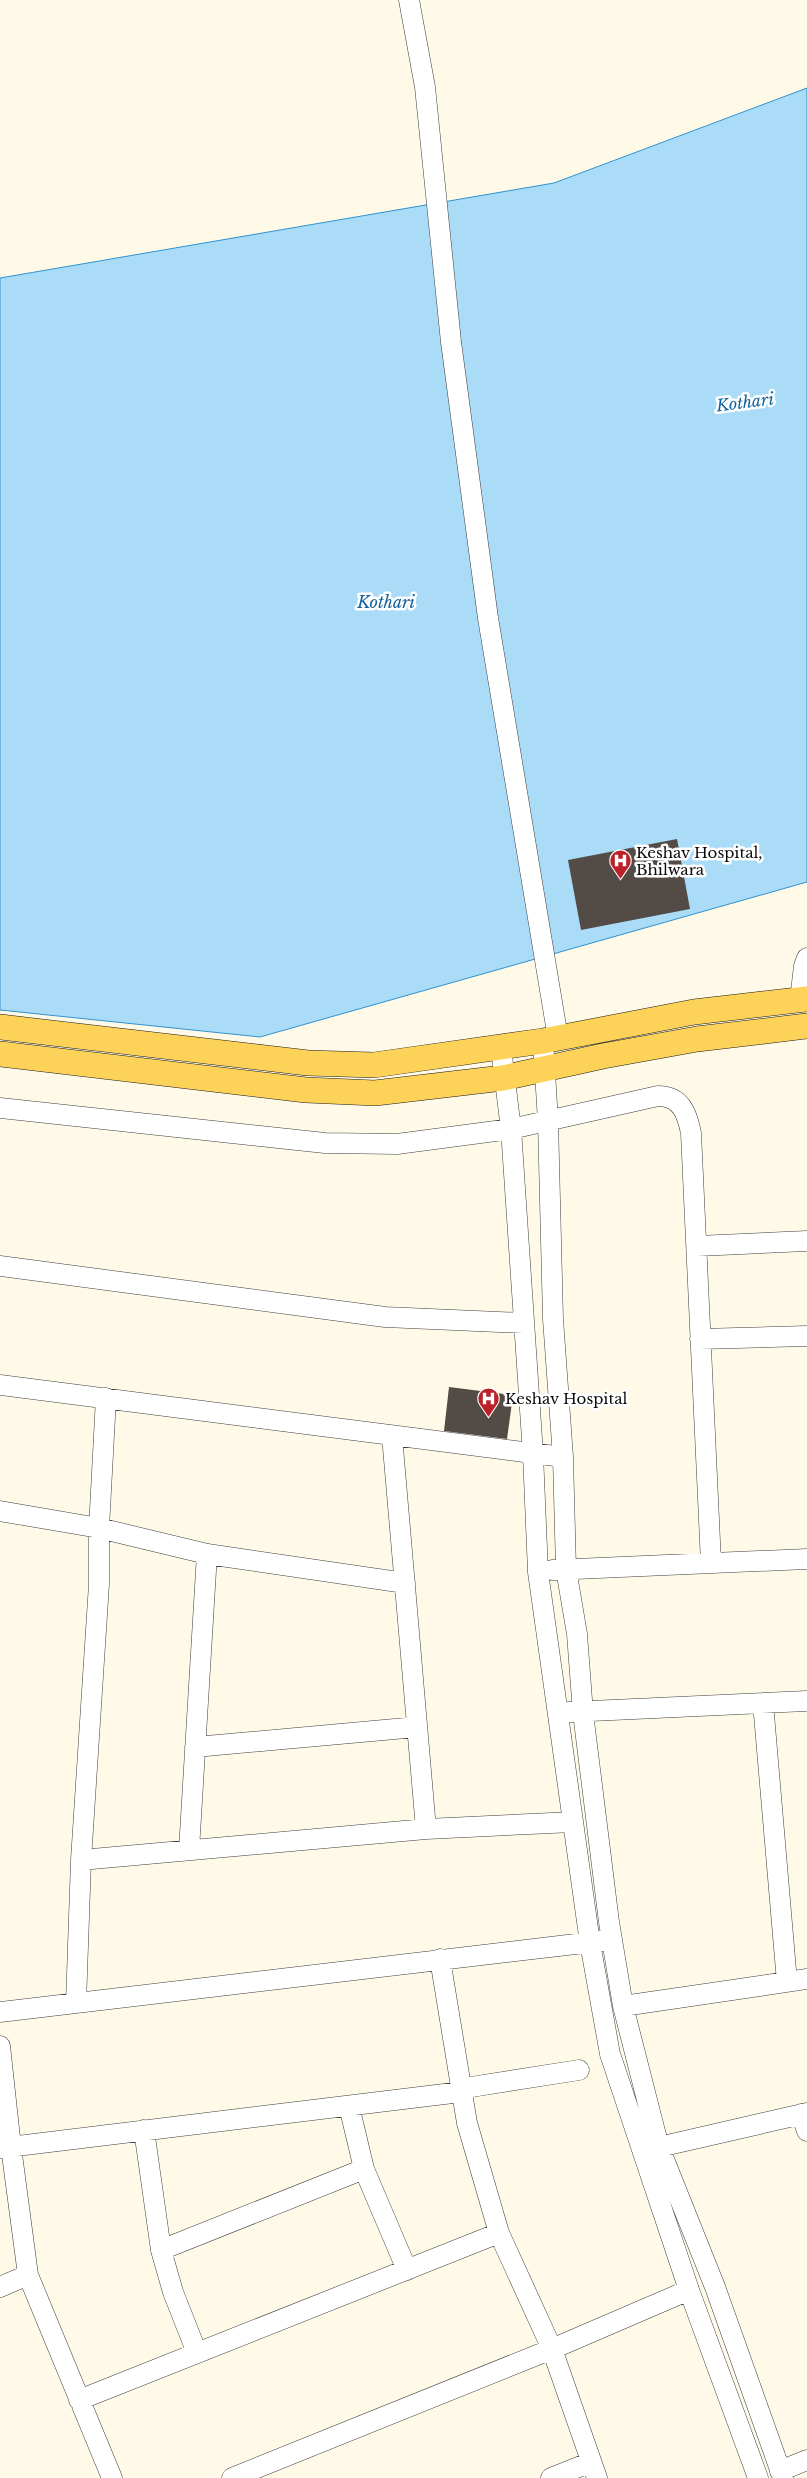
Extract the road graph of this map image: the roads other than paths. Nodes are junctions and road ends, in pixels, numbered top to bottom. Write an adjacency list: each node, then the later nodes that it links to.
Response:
1 (409, 0): 6 (street)
2 (807, 958): 3 (street)
3 (803, 1000): 6 (main road)
4 (807, 1026): 9 (main road)
5 (0, 1027): 7 (main road)
6 (550, 1040): 7 (main road); 9 (street)
7 (500, 1048): 10 (street)
8 (0, 1054): 10 (main road)
9 (546, 1070): 10 (main road); 12 (street)
10 (503, 1078): 13 (street)
11 (0, 1108): 13 (street)
12 (548, 1121): 13 (street); 15 (street); 24 (street)
13 (511, 1129): 17 (street)
14 (807, 1241): 15 (street)
15 (697, 1246): 19 (street)
16 (0, 1266): 17 (street)
17 (523, 1323): 23 (street)
18 (807, 1336): 19 (street)
19 (700, 1338): 29 (street)
20 (0, 1385): 21 (street)
21 (106, 1398): 22 (street); 26 (street)
22 (392, 1436): 23 (street); 32 (street)
23 (533, 1454): 24 (street); 31 (street)
24 (563, 1457): 30 (street)
25 (0, 1511): 26 (street)
26 (99, 1528): 27 (street); 42 (street)
27 (207, 1554): 32 (street); 38 (street)
28 (807, 1559): 29 (street)
29 (711, 1563): 30 (street)
30 (566, 1568): 31 (street); 36 (street)
31 (538, 1572): 35 (street)
32 (405, 1583): 37 (street)
33 (807, 1701): 34 (street)
34 (763, 1703): 36 (street); 46 (street)
35 (557, 1711): 36 (street); 39 (street)
36 (583, 1712): 43 (street)
37 (417, 1728): 38 (street); 40 (street)
38 (195, 1747): 41 (street)
39 (573, 1822): 40 (street); 44 (street)
40 (426, 1829): 41 (street)
41 (189, 1850): 42 (street)
42 (81, 1860): 47 (street)
43 (612, 1940): 44 (street); 48 (street)
44 (590, 1943): 45 (street); 64 (street)
45 (440, 1960): 47 (street); 52 (street)
46 (797, 1980): 48 (street)
47 (76, 2003): 49 (street)
48 (623, 2006): 56 (street)
49 (0, 2012)
50 (0, 2046): 57 (street)
51 (579, 2070): 52 (street)
52 (461, 2092): 53 (street); 59 (street)
53 (349, 2106): 55 (street); 58 (street)
54 (805, 2119): 56 (street)
55 (144, 2130): 57 (street); 60 (street)
56 (658, 2147): 70 (street)
57 (5, 2148): 62 (street)
58 (364, 2169): 60 (street); 61 (street)
59 (499, 2233): 61 (street); 65 (street)
60 (161, 2250): 66 (street)
61 (407, 2270): 66 (street)
62 (28, 2275): 63 (street); 67 (street)
63 (0, 2287)
64 (689, 2290): 65 (street); 74 (street)
65 (552, 2349): 69 (street); 72 (street)
66 (197, 2354): 67 (street)
67 (79, 2400): 71 (street)
68 (807, 2460): 70 (street)
69 (594, 2470): 73 (street)
70 (782, 2474)
71 (112, 2478)
72 (232, 2478)
73 (551, 2478)
74 (758, 2478)

